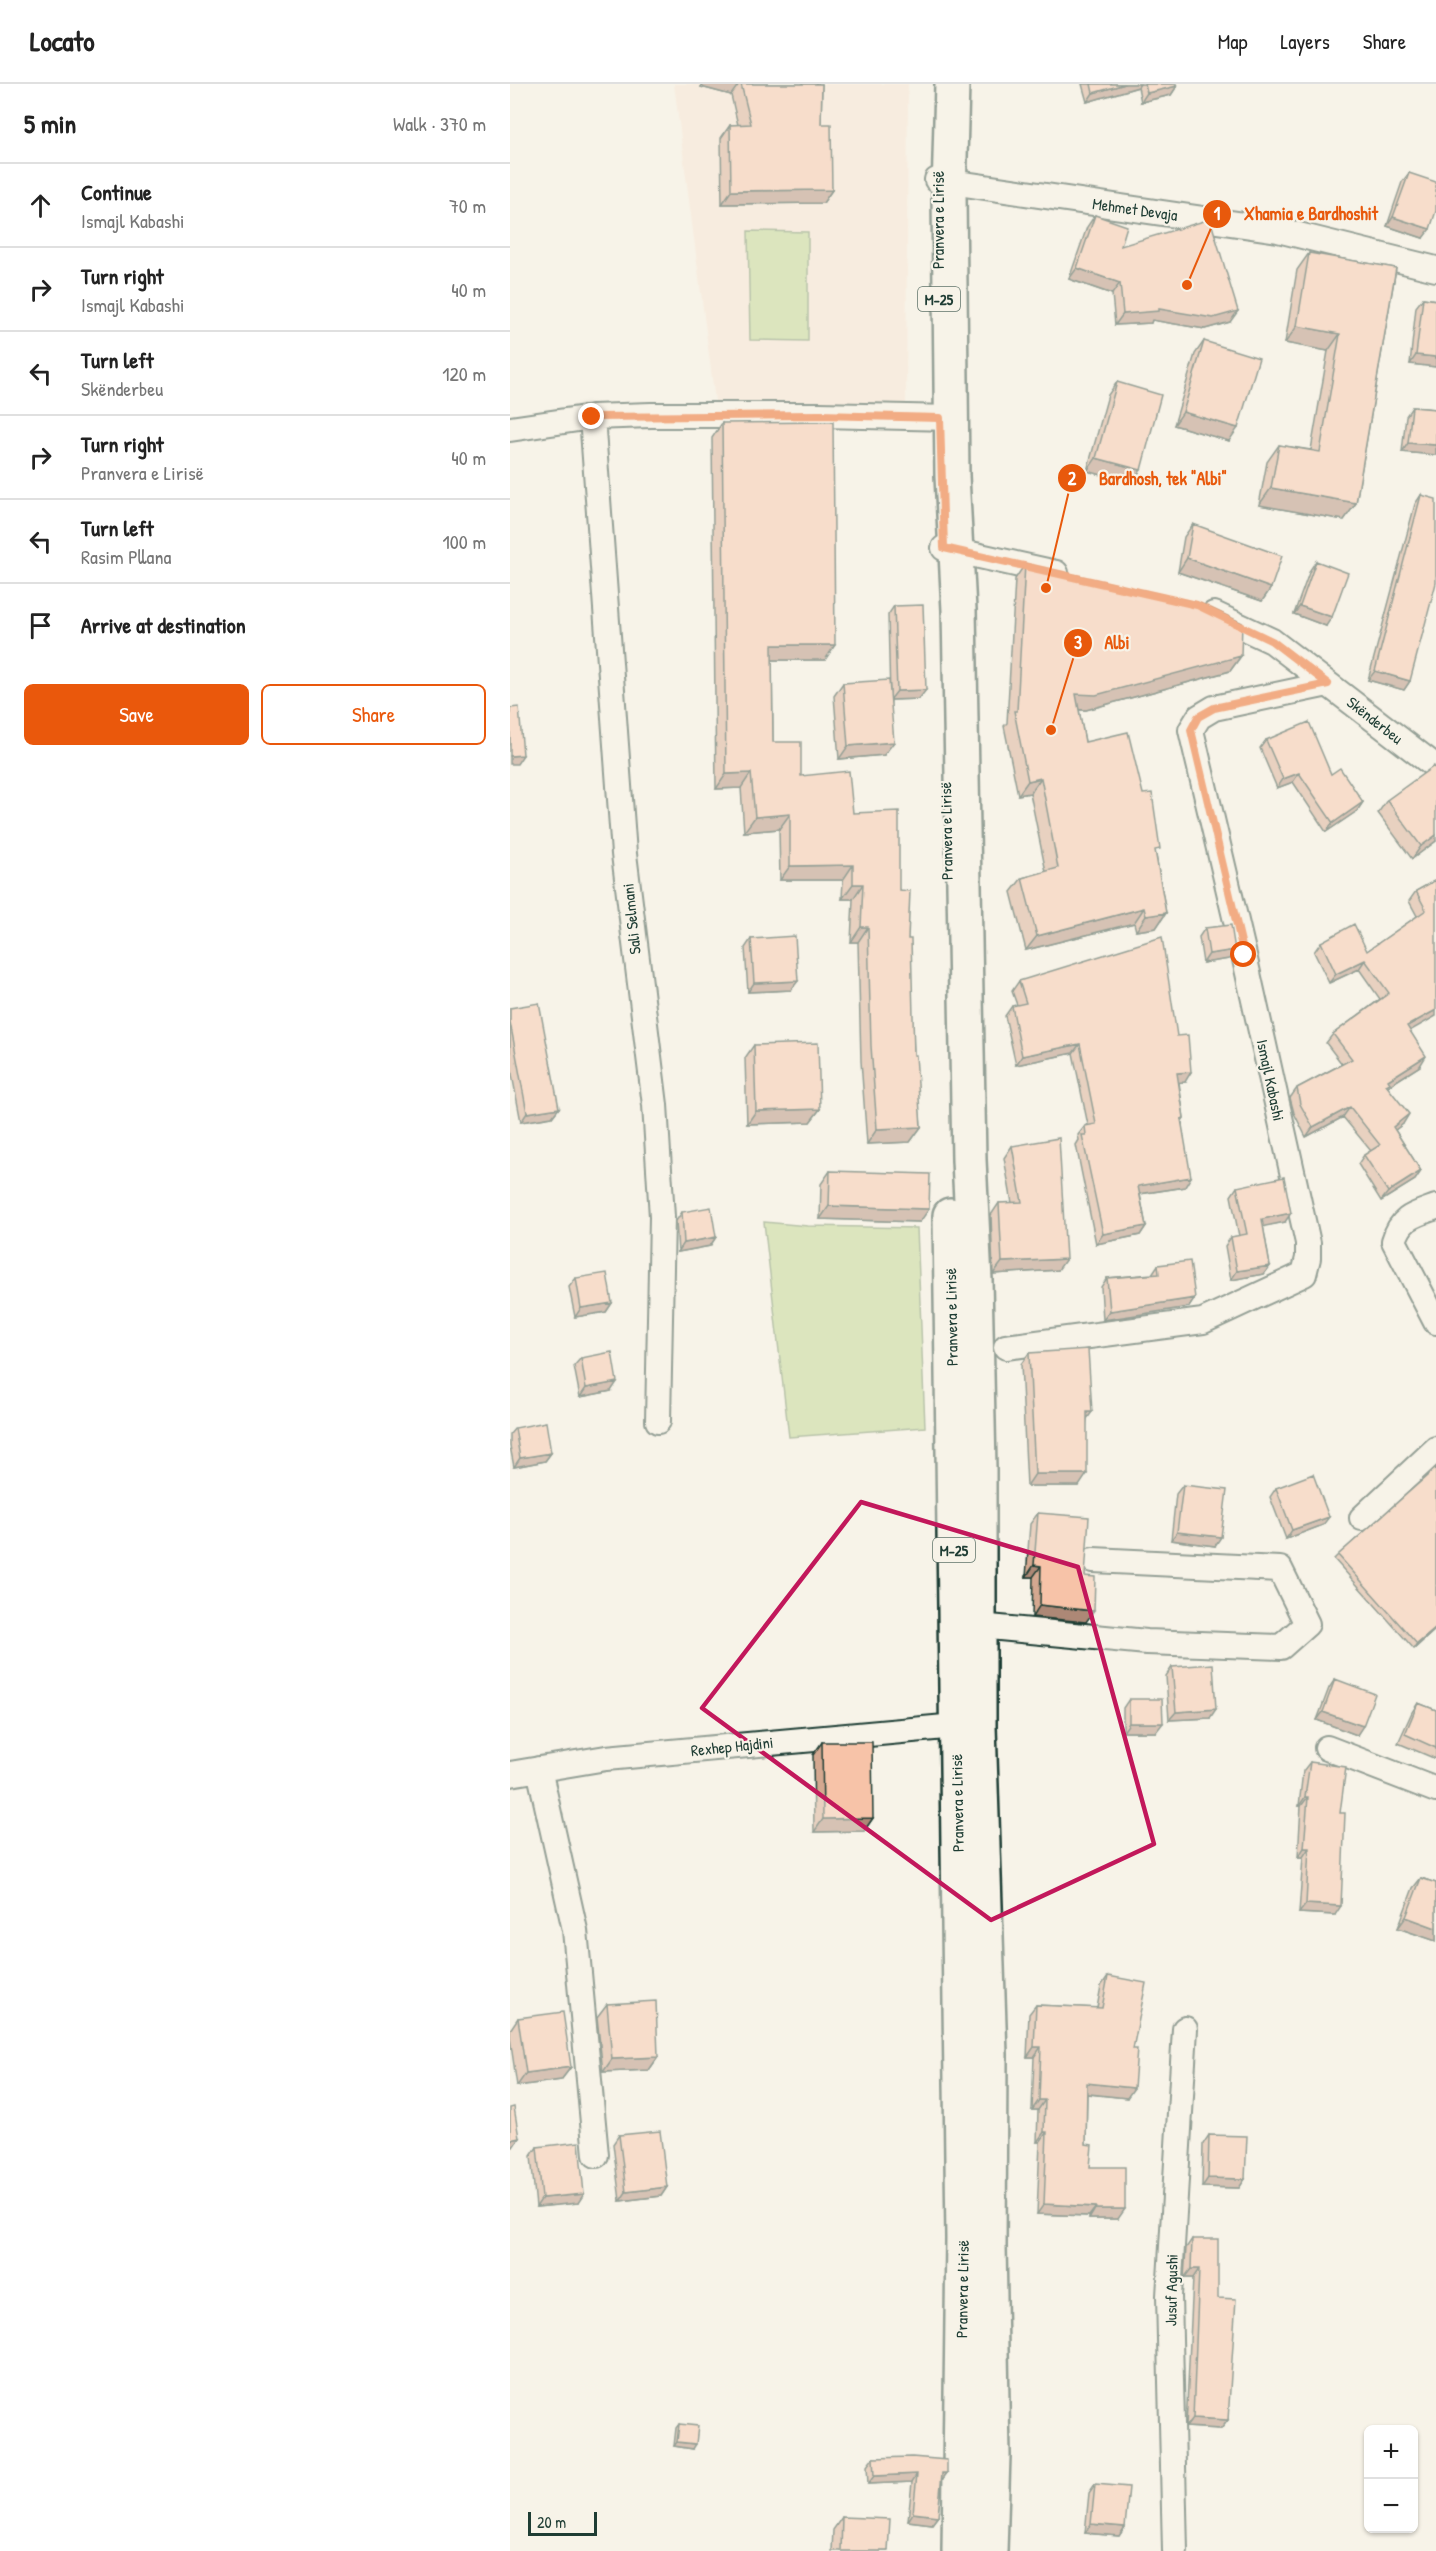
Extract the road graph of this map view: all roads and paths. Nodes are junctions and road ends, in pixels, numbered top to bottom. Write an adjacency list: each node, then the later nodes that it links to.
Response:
1 (941, 84): 3 (main road, Pranvera e Lirisë / M-25)
2 (952, 84): 3 (main road, Pranvera e Lirisë / M-25)
3 (943, 181): 4 (street, Mehmet Devaja); 6 (main road, Pranvera e Lirisë / M-25)
4 (1436, 268)
5 (592, 417): 6 (street); 7 (street); 16 (street, Sali Selmani)
6 (945, 418): 8 (main road, Pranvera e Lirisë / M-25)
7 (510, 429)
8 (950, 549): 9 (street); 20 (main road, Pranvera e Lirisë); 21 (main road, Pranvera e Lirisë / M-25)
9 (1082, 579)
10 (1197, 605): 11 (street, Skënderbeu)
11 (1328, 684): 12 (street, Skënderbeu); 15 (street, Ismajl Kabashi)
12 (1435, 764)
13 (1436, 1207): 14 (street)
14 (1436, 1322)
15 (1006, 1347)
16 (658, 1421)
17 (1436, 1449): 18 (street)
18 (1362, 1518)
19 (1093, 1560): 20 (street)
20 (979, 1626): 29 (main road, Pranvera e Lirisë)
21 (956, 1726): 23 (street, Rexhep Hajdini); 28 (main road, Pranvera e Lirisë / M-25)
22 (1327, 1748): 25 (street)
23 (539, 1769): 24 (street, Rexhep Hajdini); 27 (street)
24 (510, 1774)
25 (1436, 1790)
26 (1185, 2029): 30 (street, Jusuf Agushi)
27 (596, 2155)
28 (959, 2551)
29 (990, 2551)
30 (1175, 2551)

